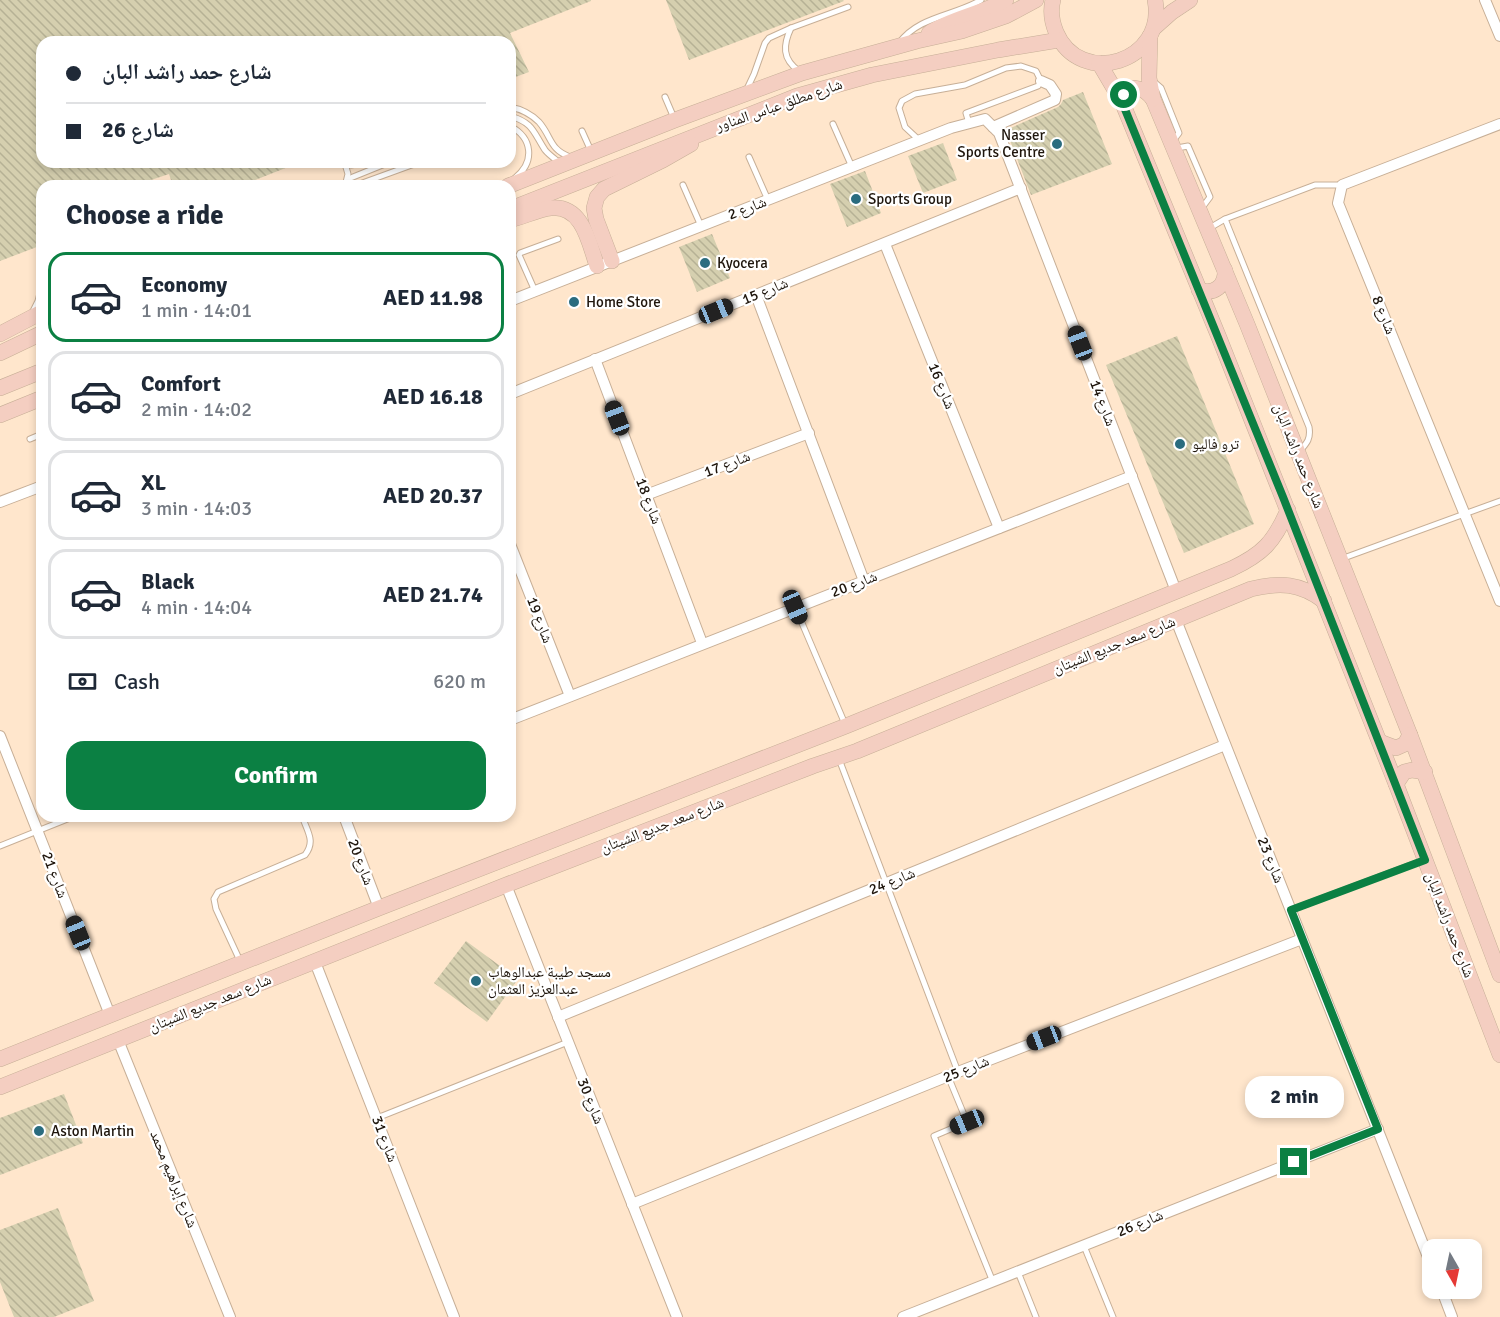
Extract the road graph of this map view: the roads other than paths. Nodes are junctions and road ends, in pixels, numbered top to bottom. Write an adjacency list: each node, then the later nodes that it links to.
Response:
1 (981, 0): 14 (lane)
2 (1006, 0): 13 (street)
3 (1036, 0): 13 (street, شارع مطلق عباس المناور)
4 (1053, 0): 12 (street)
5 (1155, 0): 10 (street, شارع حمد راشد البان)
6 (1190, 0): 10 (street)
7 (1485, 0): 11 (street)
8 (848, 7): 9 (lane)
9 (791, 28): 16 (lane); 19 (lane)
10 (1152, 32): 15 (street); 17 (street, شارع حمد راشد البان)
11 (1500, 36)
12 (1059, 40): 15 (street); 31 (street, شارع مطلق عباس المناور)
13 (917, 41): 14 (street, شارع مطلق عباس المناور)
14 (895, 47): 16 (street, شارع مطلق عباس المناور)
15 (1099, 63): 22 (street, شارع حمد راشد البان)
16 (802, 73): 19 (street, شارع مطلق عباس المناور)
17 (1149, 78): 21 (street, شارع حمد راشد البان); 34 (lane)
18 (1041, 81): 26 (lane); 27 (street, شارع 2); 33 (lane)
19 (744, 94): 25 (street, شارع مطلق عباس المناور)
20 (666, 97): 25 (lane)
21 (1153, 99): 22 (street); 34 (street, شارع حمد راشد البان)
22 (1122, 102): 59 (street, شارع حمد راشد البان)
23 (516, 108): 37 (lane)
24 (516, 118): 37 (lane)
25 (675, 120): 35 (street, شارع مطلق عباس المناور)
26 (969, 123): 27 (street, شارع 2); 33 (street, شارع 2)
27 (989, 123): 48 (street, شارع 14)
28 (833, 124): 38 (lane)
29 (1500, 124): 47 (street)
30 (516, 130): 44 (lane)
31 (708, 130): 50 (street, شارع مطلق عباس المناور); 57 (street)
32 (582, 131): 35 (lane)
33 (919, 140): 38 (street, شارع 2)
34 (1173, 145): 54 (street, شارع حمد راشد البان)
35 (591, 152): 37 (street, شارع مطلق عباس المناور)
36 (749, 157): 49 (lane)
37 (568, 161): 45 (street, شارع مطلق عباس المناور)
38 (852, 167): 49 (street, شارع 2)
39 (346, 168): 42 (lane)
40 (375, 168): 42 (lane)
41 (404, 168): 43 (lane)
42 (348, 179)
43 (370, 180)
44 (510, 180)
45 (516, 183)
46 (683, 184): 53 (lane)
47 (1342, 185): 52 (lane); 83 (street, شارع 8)
48 (1021, 188): 56 (street, شارع 15); 77 (street, شارع 14)
49 (768, 200): 53 (street, شارع 2)
50 (516, 207)
51 (516, 218): 57 (street)
52 (1225, 219): 54 (lane); 76 (lane)
53 (701, 226): 57 (street, شارع 2)
54 (1208, 229): 58 (street, شارع حمد راشد البان)
55 (558, 239): 60 (lane)
56 (885, 244): 61 (street, شارع 15); 84 (street, شارع 16)
57 (605, 264): 60 (street, شارع 2)
58 (1225, 270): 59 (street); 76 (street, شارع حمد راشد البان)
59 (1199, 290): 82 (street, شارع حمد راشد البان)
60 (536, 291): 62 (street, شارع 2)
61 (756, 295): 67 (street, شارع 15); 73 (street)
62 (516, 299)
63 (36, 315): 64 (street)
64 (0, 334)
65 (36, 339): 66 (street)
66 (0, 353)
67 (595, 359): 70 (street, شارع 15); 79 (street, شارع 18)
68 (36, 373): 69 (street)
69 (0, 388)
70 (516, 392)
71 (36, 400): 72 (street)
72 (0, 415)
73 (809, 433): 79 (street, شارع 17); 88 (street)
74 (36, 436): 75 (lane)
75 (30, 439)
76 (1298, 454): 86 (street, شارع حمد راشد البان)
77 (1132, 476): 84 (street, شارع 20); 89 (street, شارع 14)
78 (36, 488): 81 (street)
79 (646, 495): 95 (street, شارع 18)
80 (1500, 501): 83 (lane)
81 (0, 502)
82 (1288, 510): 87 (street, شارع سعد جديع الشيتان); 91 (street, شارع حمد راشد البان)
83 (1464, 514): 86 (lane); 92 (street, شارع 8)
84 (999, 528): 88 (street, شارع 20)
85 (516, 559): 96 (street, شارع 19)
86 (1340, 559): 99 (street, شارع حمد راشد البان)
87 (1231, 569): 89 (street, شارع سعد جديع الشيتان); 90 (street)
88 (864, 581): 93 (street, شارع 20)
89 (1176, 591): 98 (street, شارع سعد جديع الشيتان)
90 (1241, 594): 91 (street, شارع سعد جديع الشيتان); 94 (street, شارع سعد جديع الشيتان)
91 (1324, 601): 102 (street, شارع حمد راشد البان)
92 (1500, 601)
93 (795, 607): 95 (street, شارع 20); 98 (lane)
94 (1176, 620): 103 (street, شارع 23); 104 (street, شارع سعد جديع الشيتان)
95 (702, 643): 96 (street, شارع 20)
96 (570, 696): 97 (street, شارع 20)
97 (516, 718)
98 (846, 726): 101 (street, شارع سعد جديع الشيتان); 104 (street)
99 (1410, 735): 102 (street); 107 (street, شارع حمد راشد البان)
100 (0, 736): 112 (street, شارع 21)
101 (805, 742): 106 (street); 117 (street, شارع سعد جديع الشيتان)
102 (1380, 742): 108 (street, شارع حمد راشد البان)
103 (1226, 745): 115 (street, شارع 24); 118 (street, شارع 23)
104 (857, 751): 105 (street, شارع سعد جديع الشيتان)
105 (839, 758): 106 (street, شارع سعد جديع الشيتان); 115 (lane)
106 (813, 766): 116 (street, شارع سعد جديع الشيتان)
107 (1425, 772): 108 (street); 119 (street, شارع حمد راشد البان)
108 (1396, 784): 114 (street, شارع حمد راشد البان)
109 (60, 822): 112 (lane)
110 (304, 822): 123 (lane)
111 (346, 822): 117 (street, شارع 20)
112 (37, 831): 113 (lane); 125 (street, شارع 21)
113 (0, 846)
114 (1425, 860): 118 (lane); 132 (street, شارع حمد راشد البان)
115 (887, 883): 126 (street, شارع 24); 134 (lane)
116 (506, 885): 122 (street, شارع سعد جديع الشيتان); 126 (street, شارع 30)
117 (379, 908): 123 (street, شارع سعد جديع الشيتان)
118 (1291, 910): 120 (street, شارع 23)
119 (1479, 922): 121 (street); 124 (street, شارع حمد راشد البان)
120 (1302, 939): 134 (street, شارع 25); 138 (street, شارع 23)
121 (1500, 948)
122 (315, 962): 128 (street, شارع سعد جديع الشيتان); 137 (street, شارع 31)
123 (241, 963): 125 (street, شارع سعد جديع الشيتان)
124 (1500, 975)
125 (110, 1015): 127 (street, شارع سعد جديع الشيتان)
126 (558, 1017): 129 (street, شارع 30)
127 (80, 1027): 130 (street, شارع سعد جديع الشيتان); 131 (street)
128 (118, 1040): 131 (street, شارع سعد جديع الشيتان); 145 (street, شارع إبراهيم محمد)
129 (568, 1042): 137 (lane); 139 (street, شارع 30)
130 (23, 1050): 133 (street, شارع سعد جديع الشيتان); 135 (street)
131 (89, 1052): 135 (street, شارع سعد جديع الشيتان)
132 (1500, 1055)
133 (0, 1059)
134 (953, 1074): 139 (street, شارع 25); 143 (lane)
135 (31, 1075): 136 (street, شارع سعد جديع الشيتان)
136 (0, 1087)
137 (377, 1118): 146 (street, شارع 31)
138 (1378, 1129): 140 (street, شارع 23); 141 (street, شارع 26)
139 (632, 1204): 147 (street, شارع 30)
140 (1422, 1241)
141 (1084, 1245): 142 (street, شارع 26); 150 (lane)
142 (1018, 1272): 143 (street, شارع 26); 149 (lane)
143 (993, 1281): 148 (street, شارع 26)
144 (1445, 1299): 151 (street)
145 (230, 1317)
146 (454, 1317)
147 (677, 1317)
148 (903, 1317)
149 (1036, 1317)
150 (1113, 1317)
151 (1451, 1317)

